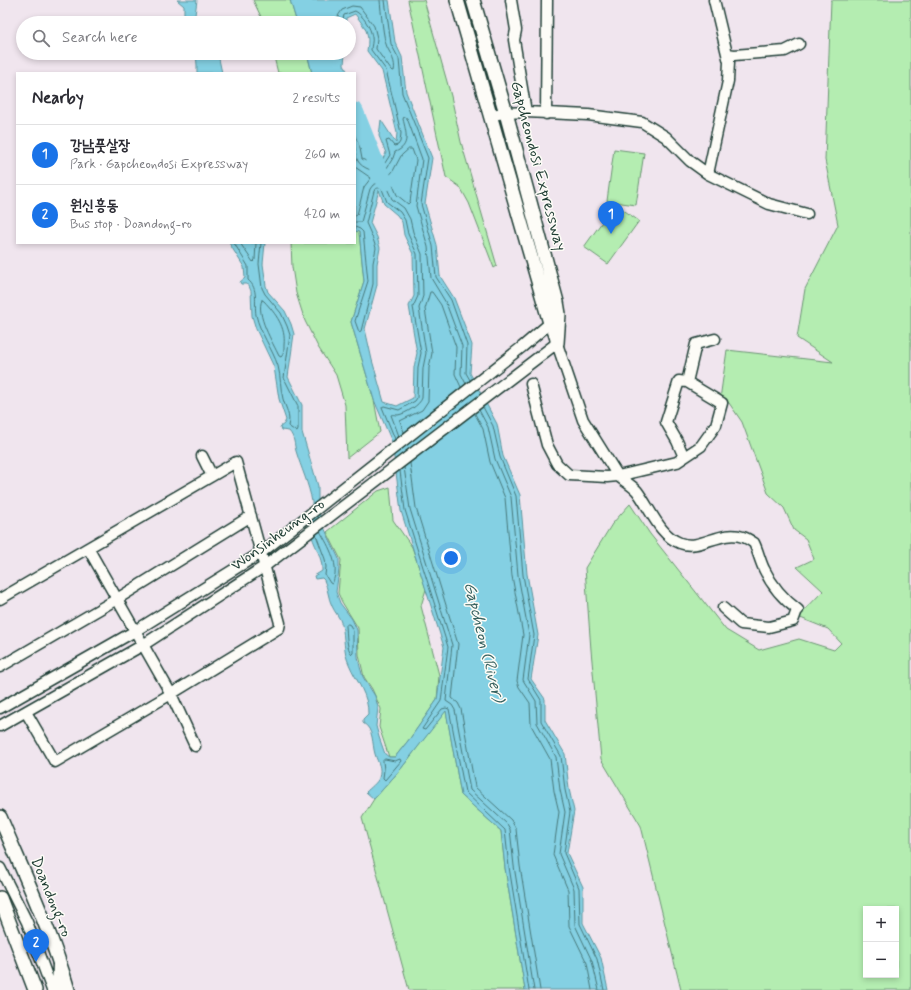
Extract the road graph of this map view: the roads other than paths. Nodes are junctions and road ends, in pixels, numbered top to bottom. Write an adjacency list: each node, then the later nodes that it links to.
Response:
1 (456, 0): 13 (main road, Gapcheondosi Expressway)
2 (473, 0): 11 (main road, Gapcheondosi Expressway)
3 (511, 0): 10 (street)
4 (542, 0): 7 (street)
5 (547, 0): 7 (street)
6 (714, 0): 9 (street)
7 (546, 16): 12 (street)
8 (799, 44): 9 (street)
9 (728, 54): 14 (street)
10 (526, 112): 11 (street); 12 (street)
11 (506, 113): 13 (street); 18 (main road, Gapcheondosi Expressway)
12 (546, 114): 14 (street)
13 (490, 115): 16 (main road, Gapcheondosi Expressway)
14 (708, 174): 15 (street)
15 (807, 214)
16 (550, 323): 18 (street); 27 (street, Wonsinheung-ro)
17 (715, 339): 19 (street)
18 (557, 343): 24 (street); 28 (street, Wonsinheung-ro)
19 (687, 382): 22 (street); 22 (street)
20 (531, 384): 24 (street)
21 (202, 456): 23 (street)
22 (680, 460): 24 (street)
23 (212, 476): 25 (street); 26 (street)
24 (618, 476): 31 (street)
25 (252, 516): 27 (street); 30 (street)
26 (88, 548): 29 (street); 30 (street)
27 (262, 552): 28 (street); 32 (street, Wonsinheung-ro)
28 (266, 566): 33 (street, Wonsinheung-ro); 35 (street)
29 (0, 599)
30 (117, 599): 32 (street); 34 (street)
31 (722, 608)
32 (135, 631): 33 (street); 36 (street, Wonsinheung-ro)
33 (143, 645): 35 (street); 37 (street, Wonsinheung-ro)
34 (0, 667)
35 (171, 694): 37 (street); 39 (street)
36 (0, 708)
37 (26, 712): 38 (street, Wonsinheung-ro)
38 (0, 726)
39 (195, 746)
40 (0, 817): 43 (main road, Doandong-ro)
41 (0, 868): 45 (street)
42 (0, 898): 44 (main road)
43 (58, 960): 46 (street); 47 (main road, Doandong-ro)
44 (35, 990)
45 (52, 990)
46 (57, 990)
47 (68, 990)

